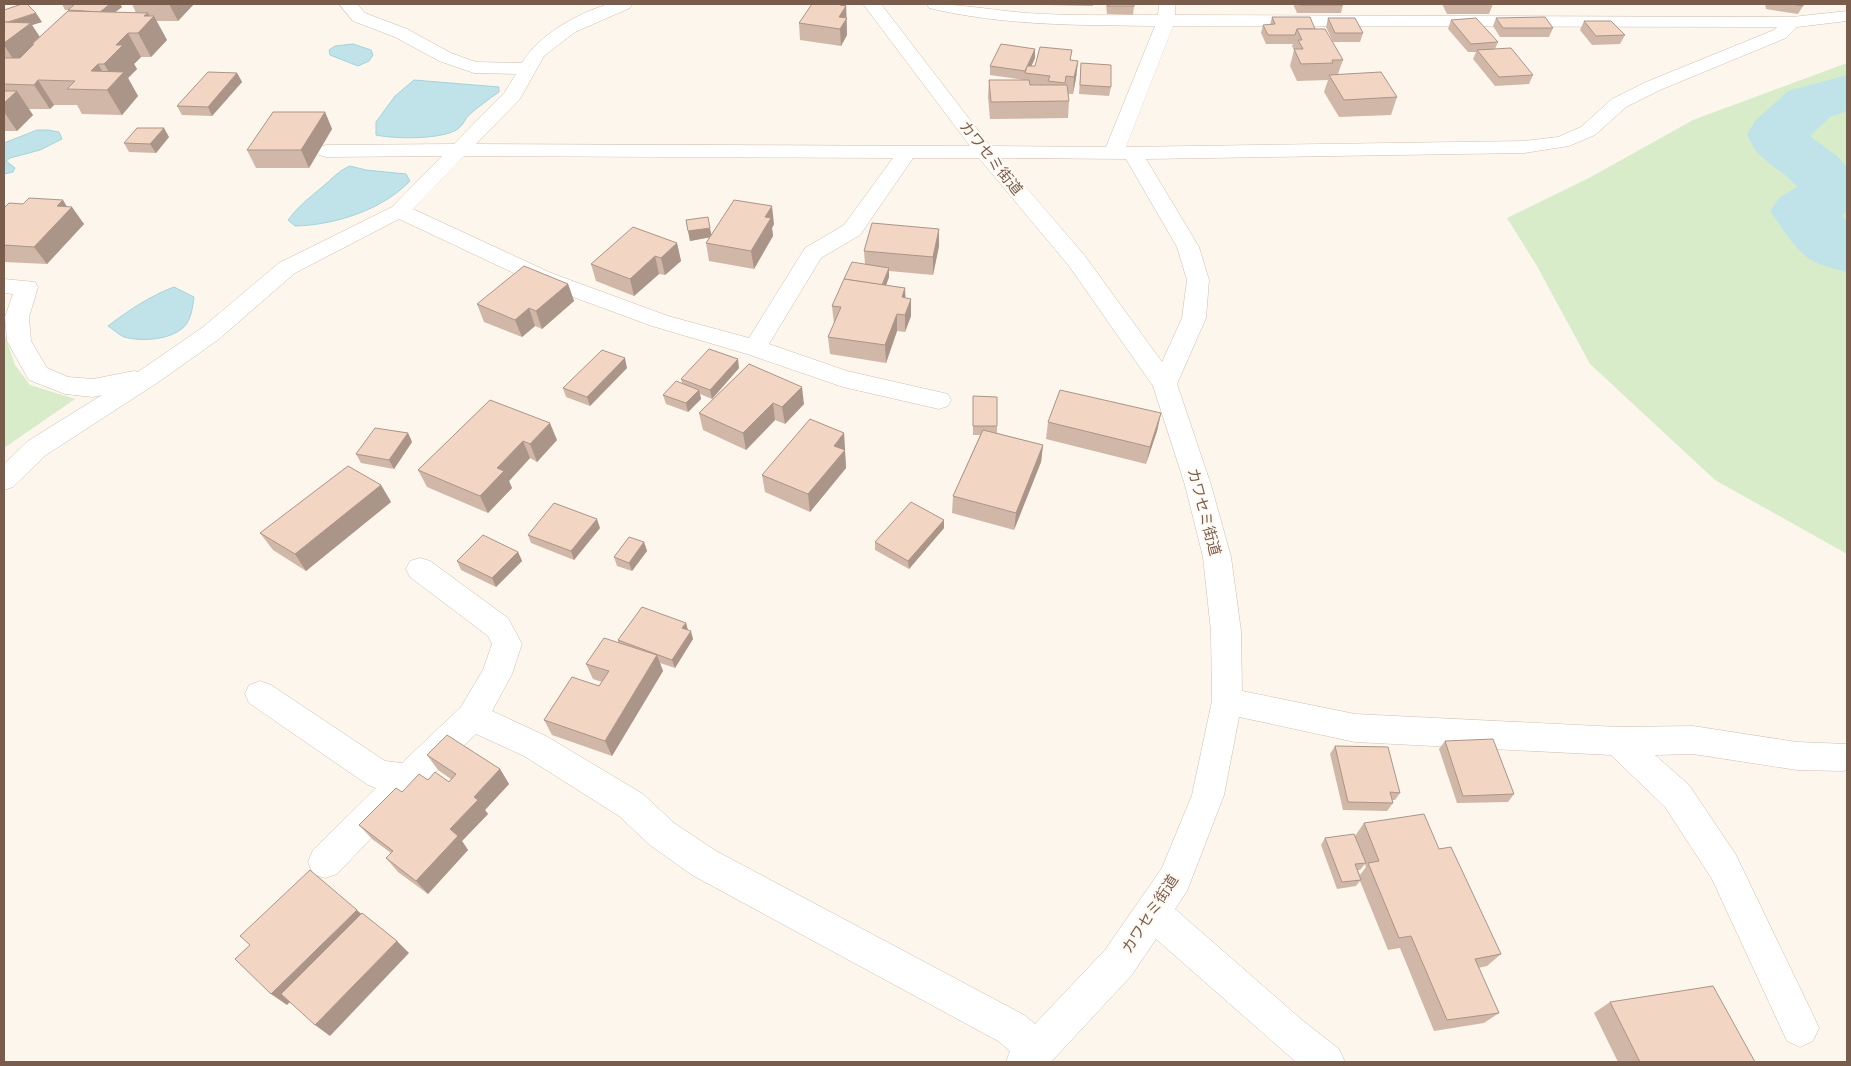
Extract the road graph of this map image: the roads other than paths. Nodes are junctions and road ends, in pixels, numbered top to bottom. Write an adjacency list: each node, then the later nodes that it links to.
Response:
1 (348, 4): 12 (street)
2 (624, 4): 12 (street)
3 (872, 4): 16 (street, カワセミ街道)
4 (935, 4): 8 (street)
5 (1352, 4): 10 (street)
6 (1836, 4): 7 (street)
7 (1847, 8)
8 (1166, 12): 10 (street); 17 (street)
9 (1847, 16): 11 (street)
10 (1366, 22): 11 (street)
11 (1792, 22): 17 (street)
12 (528, 68): 13 (street)
13 (458, 150): 14 (street); 15 (street); 18 (street)
14 (326, 151)
15 (908, 152): 16 (street); 20 (street)
16 (985, 152): 17 (street); 22 (street, カワセミ街道)
17 (1123, 153): 22 (street)
18 (399, 211): 20 (street); 21 (street)
19 (4, 286): 21 (street)
20 (755, 348): 23 (street)
21 (151, 376): 24 (street)
22 (1164, 384): 27 (street, カワセミ街道)
23 (939, 400)
24 (4, 480)
25 (420, 569): 28 (street)
26 (260, 694): 31 (street)
27 (1227, 701): 29 (street); 33 (street, カワセミ街道)
28 (472, 717): 31 (street); 35 (street)
29 (1618, 741): 30 (street); 34 (street)
30 (1843, 756)
31 (408, 778): 32 (street)
32 (325, 862)
33 (1153, 913): 35 (street, カワセミ街道); 36 (street)
34 (1800, 1028)
35 (1031, 1055)
36 (1326, 1062)

